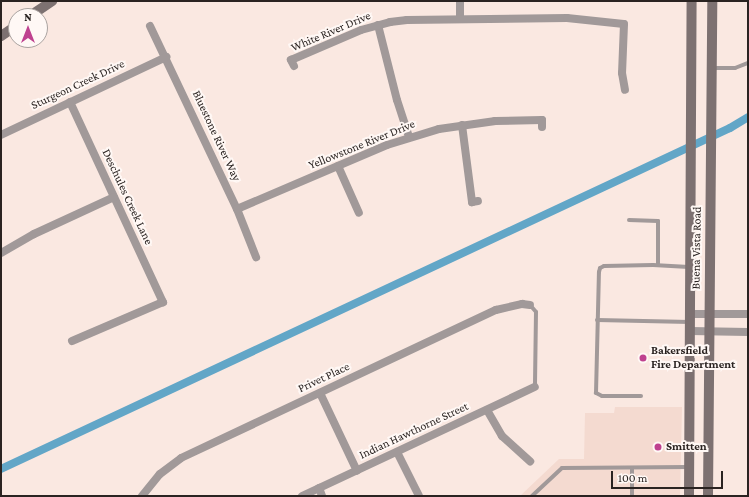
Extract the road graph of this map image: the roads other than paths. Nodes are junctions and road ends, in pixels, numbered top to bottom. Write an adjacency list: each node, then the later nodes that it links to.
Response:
1 (52, 1): 5 (main road)
2 (460, 1): 6 (street)
3 (692, 1): 28 (main road, Buena Vista Road)
4 (712, 1): 12 (main road, Buena Vista Road)
5 (42, 8)
6 (460, 19): 7 (street, White River Drive); 13 (street, White River Drive)
7 (378, 25): 11 (street, White River Drive); 18 (street)
8 (150, 26): 9 (street, Bluestone River Way)
9 (166, 57): 14 (street, Sturgeon Creek Drive); 22 (street, Bluestone River Way)
10 (748, 64): 12 (lane)
11 (294, 66)
12 (712, 68): 30 (main road, Buena Vista Road)
13 (625, 90)
14 (70, 102): 17 (street, Sturgeon Creek Drive); 20 (street, Deschules Creek Lane)
15 (462, 125): 16 (street, Yellowstone River Drive); 18 (street, Yellowstone River Drive); 21 (street)
16 (542, 127)
17 (1, 135)
18 (409, 137): 19 (street, Yellowstone River Drive)
19 (338, 166): 22 (street, Yellowstone River Drive); 23 (street)
20 (114, 197): 25 (street); 36 (street, Deschules Creek Lane)
21 (478, 201)
22 (237, 209): 26 (street, Bluestone River Way)
23 (359, 213)
24 (629, 220): 27 (lane)
25 (1, 253)
26 (256, 257)
27 (658, 265): 28 (lane); 32 (lane)
28 (691, 267): 33 (main road, Buena Vista Road)
29 (530, 305): 37 (lane); 38 (street, Privet Place)
30 (709, 313): 31 (street); 33 (street); 34 (main road, Buena Vista Road)
31 (748, 314)
32 (598, 320): 33 (lane); 39 (lane)
33 (690, 322): 34 (street); 43 (main road, Buena Vista Road)
34 (708, 332): 35 (street); 53 (main road, Buena Vista Road)
35 (748, 332)
36 (72, 341)
37 (535, 387): 40 (street, Indian Hawthorne Street)
38 (320, 393): 45 (street); 47 (street, Privet Place)
39 (642, 396)
40 (487, 410): 41 (street, Indian Hawthorne Street); 42 (street)
41 (397, 452): 45 (street, Indian Hawthorne Street); 49 (street)
42 (530, 461)
43 (690, 467): 44 (lane); 52 (main road, Buena Vista Road)
44 (632, 468): 50 (lane); 51 (lane)
45 (357, 471): 46 (street, Indian Hawthorne Street)
46 (320, 492): 48 (street, Indian Hawthorne Street)
47 (142, 496)
48 (302, 496)
49 (420, 496)
50 (532, 496)
51 (632, 496)
52 (690, 496)
53 (708, 496)

